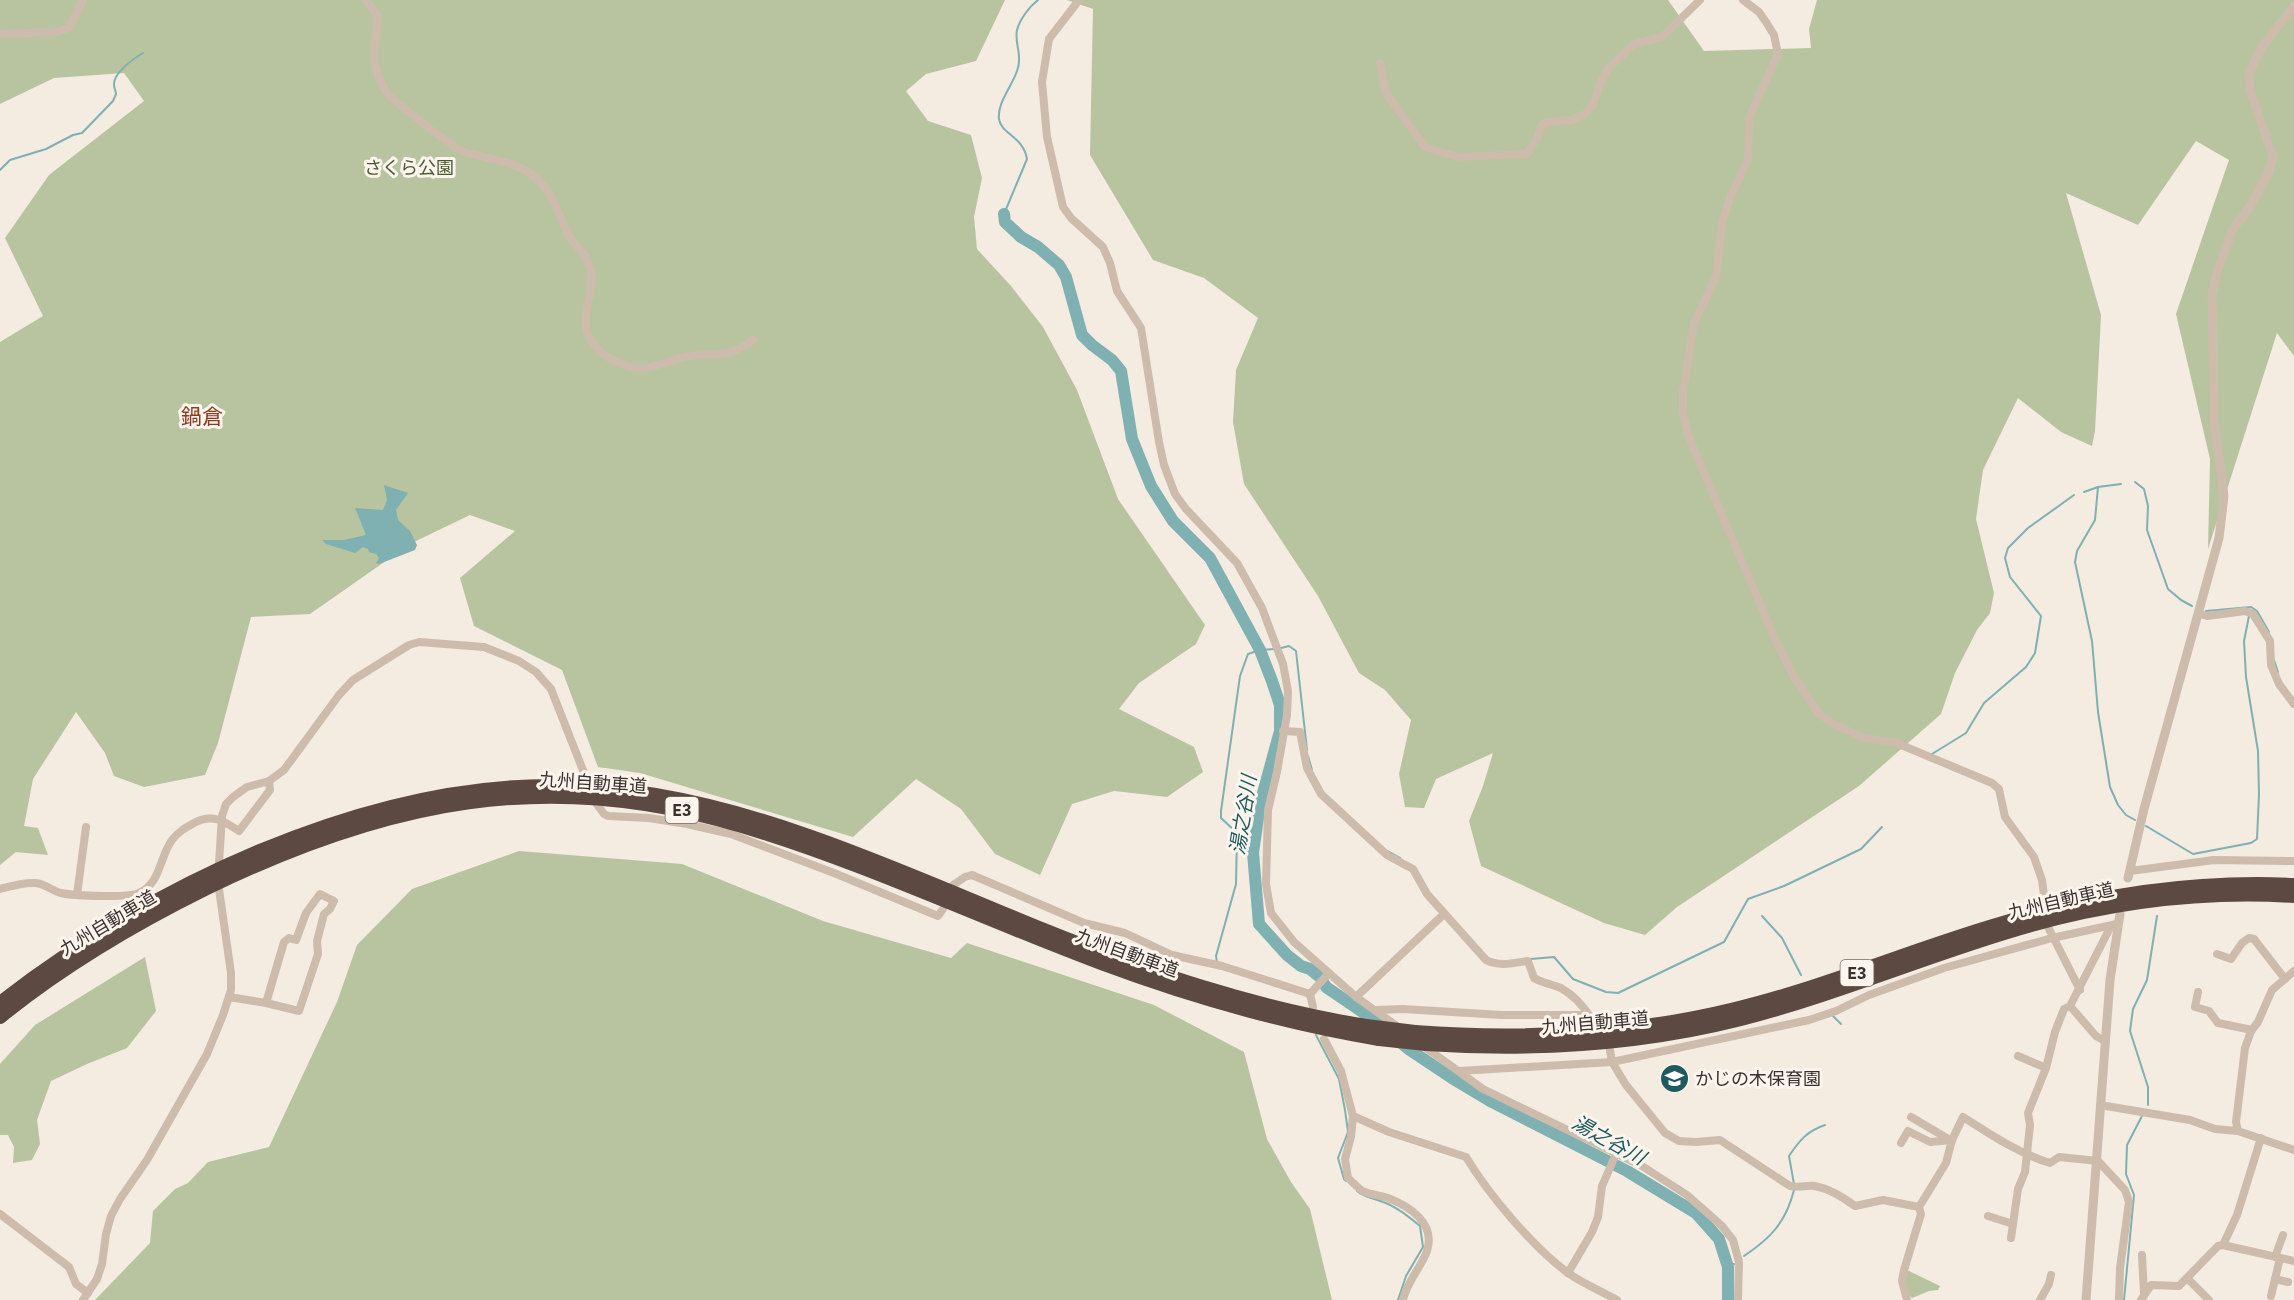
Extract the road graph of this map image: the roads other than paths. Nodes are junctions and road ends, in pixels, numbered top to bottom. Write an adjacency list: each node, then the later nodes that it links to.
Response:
1 (83, 0): 7 (street)
2 (366, 0): 9 (street)
3 (1079, 0): 12 (street)
4 (1700, 0): 8 (street)
5 (1743, 0): 27 (street)
6 (2294, 6): 10 (street)
7 (0, 34)
8 (1380, 63)
9 (753, 340)
10 (2198, 613): 11 (street); 20 (street)
11 (2294, 704)
12 (1283, 731): 29 (street); 36 (street)
13 (586, 778): 14 (street)
14 (269, 781): 16 (street); 16 (street)
15 (596, 803): 28 (street)
16 (222, 819): 19 (street); 25 (street)
17 (86, 826): 25 (street)
18 (2294, 861): 20 (street)
19 (219, 863)
20 (2129, 874)
21 (953, 885): 39 (street)
22 (2294, 885): 43 (highway, 九州自動車道 / E3, bridge)
23 (0, 889): 25 (street)
24 (219, 889): 41 (street)
25 (76, 895)
26 (2294, 896): 49 (highway, 九州自動車道 / E3, bridge)
27 (2044, 903)
28 (943, 909)
29 (1444, 914): 42 (street); 48 (street)
30 (2120, 914): 31 (street)
31 (2114, 925): 33 (street); 38 (street); 53 (street)
32 (2048, 927): 33 (street)
33 (2052, 938): 38 (street); 56 (street)
34 (2217, 954): 37 (street)
35 (2294, 971): 37 (street)
36 (1328, 974): 39 (street); 42 (street)
37 (2285, 979): 51 (street)
38 (2079, 990): 45 (street)
39 (1313, 991): 46 (street)
40 (2198, 992): 51 (street)
41 (229, 997): 44 (street); 86 (street)
42 (1356, 997): 47 (street)
43 (0, 1003)
44 (266, 1003): 44 (street)
45 (2070, 1006): 53 (street); 57 (street)
46 (1313, 1007)
47 (1377, 1010): 48 (street); 58 (street)
48 (1589, 1015): 50 (street)
49 (0, 1017)
50 (1594, 1023)
51 (2252, 1030): 62 (street)
52 (1324, 1039): 60 (street)
53 (2105, 1041): 59 (street)
54 (1610, 1050): 56 (street)
55 (2018, 1056): 57 (street)
56 (1612, 1062): 58 (street); 70 (street)
57 (2046, 1068): 67 (street)
58 (1459, 1071): 68 (street)
59 (2100, 1105): 62 (street); 69 (street)
60 (1353, 1116): 80 (street); 88 (street)
61 (1911, 1117): 64 (street)
62 (2238, 1131): 63 (street)
63 (2261, 1138): 66 (street); 76 (street)
64 (1952, 1140): 65 (street); 67 (street); 70 (street)
65 (1901, 1143)
66 (2294, 1150)
67 (2026, 1154): 69 (street); 73 (street)
68 (1616, 1155): 80 (street); 90 (street)
69 (2098, 1161): 93 (street); 94 (street)
70 (1919, 1207): 91 (street)
71 (0, 1214): 86 (street)
72 (1988, 1216): 73 (street)
73 (2013, 1224): 75 (street)
74 (2283, 1235): 78 (street)
75 (2011, 1238)
76 (2223, 1245): 78 (street); 82 (street)
77 (2142, 1255): 87 (street)
78 (2277, 1258): 79 (street); 83 (street)
79 (2294, 1262)
80 (1568, 1273): 89 (street)
81 (2051, 1275): 92 (street)
82 (2187, 1278): 87 (street); 95 (street)
83 (2275, 1279): 84 (street); 85 (street)
84 (2288, 1282)
85 (2271, 1296)
86 (86, 1297)
87 (2142, 1297)
88 (1403, 1300)
89 (1617, 1300)
90 (1738, 1300)
91 (1907, 1300)
92 (2040, 1300)
93 (2086, 1300)
94 (2119, 1300)
95 (2210, 1300)

